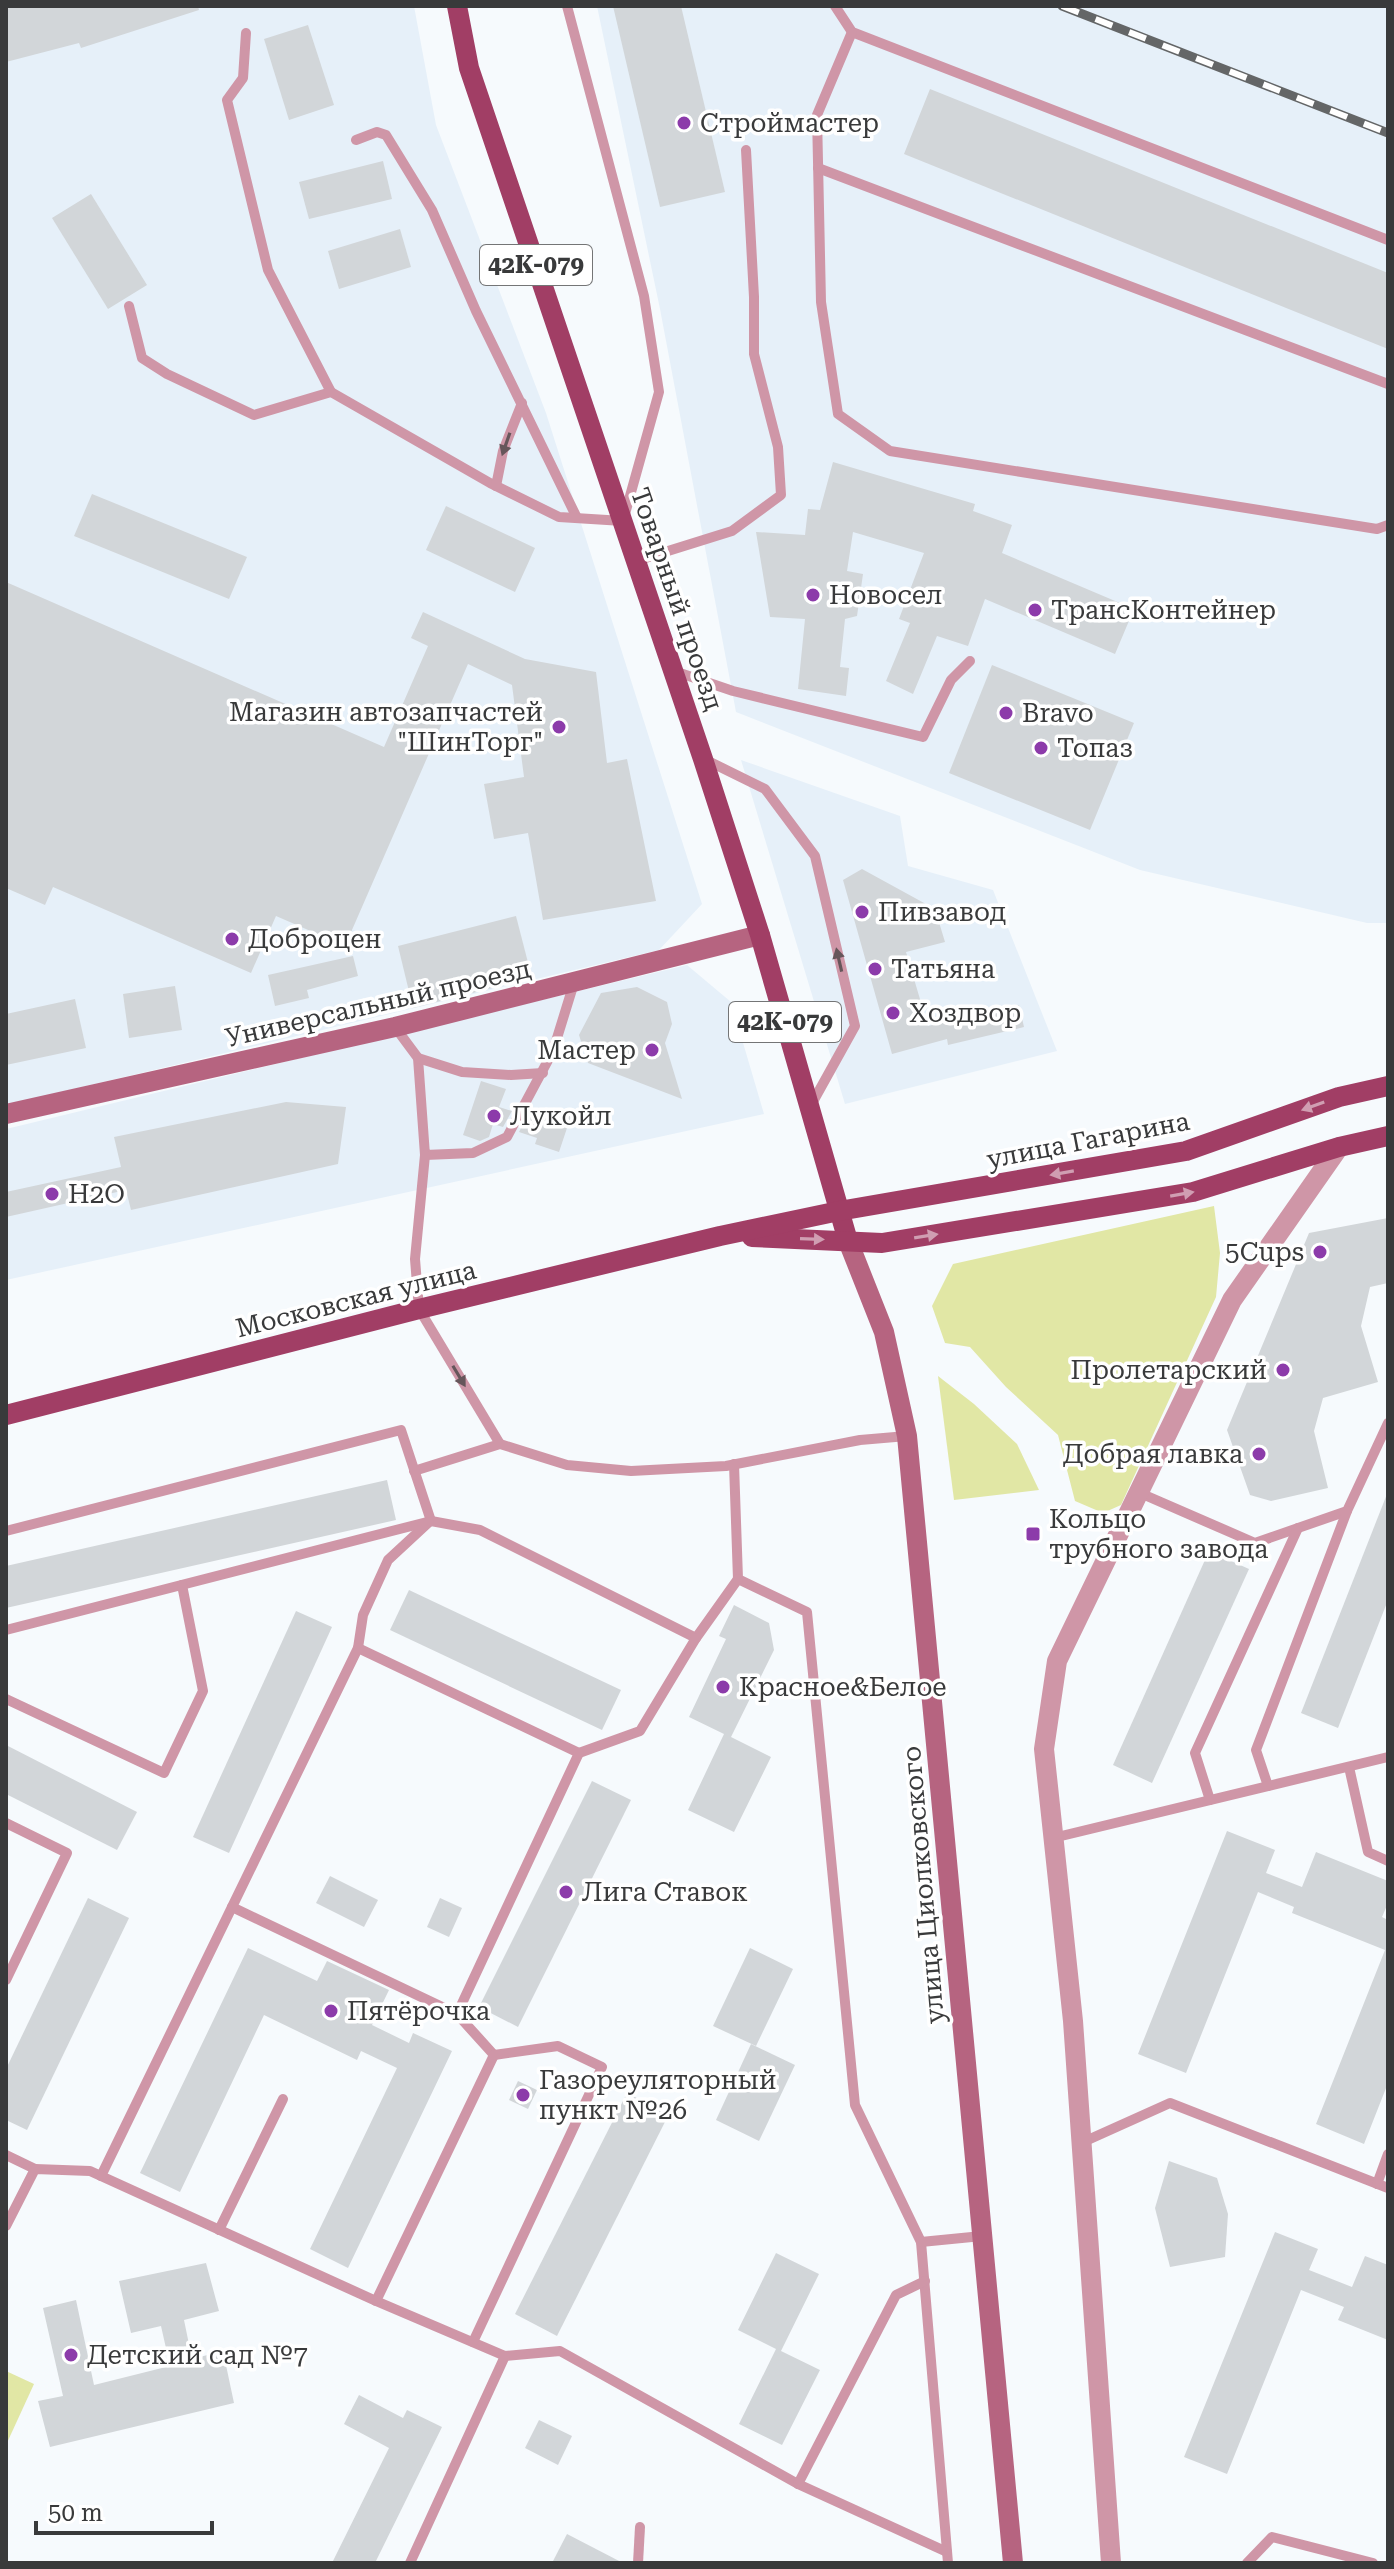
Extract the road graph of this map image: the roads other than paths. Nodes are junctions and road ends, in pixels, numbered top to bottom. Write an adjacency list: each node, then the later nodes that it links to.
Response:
1 (457, 6): 16 (main road, Товарный проезд / 42К-079)
2 (567, 6): 16 (lane)
3 (835, 6): 4 (lane)
4 (852, 32): 8 (lane); 9 (lane)
5 (246, 33): 12 (lane)
6 (356, 140): 13 (lane)
7 (746, 150): 18 (lane)
8 (818, 168): 11 (lane); 17 (lane)
9 (1388, 240)
10 (129, 306): 12 (lane)
11 (1388, 384)
12 (331, 392): 14 (lane)
13 (522, 403): 14 (lane, one-way to 14); 15 (lane)
14 (496, 486): 15 (lane)
15 (577, 518): 16 (lane)
16 (623, 521): 18 (main road, Товарный проезд / 42К-079)
17 (1388, 525)
18 (636, 561): 20 (main road, Товарный проезд / 42К-079)
19 (970, 661): 20 (lane)
20 (674, 671): 21 (main road, Товарный проезд / 42К-079)
21 (703, 759): 22 (main road, Товарный проезд / 42К-079); 28 (lane, one-way to 21)
22 (760, 935): 23 (main road, Универсальный проезд); 28 (main road, Товарный проезд / 42К-079)
23 (574, 983): 24 (main road, Универсальный проезд); 26 (lane)
24 (395, 1027): 25 (lane); 29 (main road, Универсальный проезд)
25 (418, 1058): 26 (lane); 32 (lane)
26 (543, 1073): 32 (lane)
27 (1388, 1086): 33 (main road, улица Гагарина, one-way to 33)
28 (809, 1109): 33 (main road, Товарный проезд / 42К-079)
29 (6, 1114)
30 (1388, 1136): 31 (main road)
31 (1339, 1147): 35 (main road, one-way to 31); 43 (street)
32 (425, 1155): 36 (lane)
33 (839, 1211): 34 (main road, Московская улица); 35 (main road, улица Циолковского)
34 (720, 1236): 35 (main road, Московская улица, one-way to 35); 36 (main road, Московская улица)
35 (848, 1241): 39 (main road, улица Циолковского)
36 (419, 1309): 37 (main road, Московская улица); 40 (lane, one-way to 40)
37 (6, 1415)
38 (1388, 1423): 44 (lane)
39 (907, 1436): 41 (lane); 75 (main road, улица Циолковского)
40 (500, 1444): 41 (lane); 42 (lane)
41 (734, 1464): 48 (lane)
42 (414, 1471): 45 (lane); 47 (lane)
43 (1140, 1493): 46 (lane); 60 (street)
44 (1347, 1511): 46 (lane); 57 (lane)
45 (431, 1521): 49 (lane); 51 (lane); 52 (lane)
46 (1298, 1528): 58 (lane)
47 (6, 1531)
48 (738, 1579): 51 (lane); 76 (lane)
49 (182, 1585): 50 (lane); 53 (lane)
50 (6, 1630)
51 (696, 1638): 54 (lane)
52 (358, 1648): 54 (lane); 62 (lane)
53 (6, 1699)
54 (579, 1753): 64 (lane)
55 (1388, 1757): 56 (lane)
56 (1349, 1767): 57 (lane); 61 (lane)
57 (1268, 1786): 58 (lane)
58 (1210, 1800): 60 (lane)
59 (6, 1823): 63 (lane)
60 (1053, 1838): 67 (street)
61 (1388, 1861)
62 (232, 1907): 64 (lane); 71 (lane)
63 (6, 1980)
64 (457, 2014): 65 (lane)
65 (494, 2055): 78 (lane); 79 (lane)
66 (283, 2099): 74 (lane)
67 (1081, 2143): 72 (lane); 87 (street)
68 (1388, 2154): 72 (lane)
69 (6, 2155): 70 (lane)
70 (35, 2169): 71 (lane); 73 (lane)
71 (101, 2176): 74 (lane)
72 (1382, 2186)
73 (6, 2226)
74 (219, 2230): 78 (lane)
75 (982, 2236): 76 (lane); 86 (main road, улица Циолковского)
76 (921, 2242): 77 (lane)
77 (925, 2281): 81 (lane); 83 (lane)
78 (376, 2301): 79 (lane)
79 (473, 2342): 80 (lane)
80 (505, 2356): 81 (lane); 84 (lane)
81 (798, 2484): 83 (lane)
82 (640, 2527): 85 (lane)
83 (948, 2557)
84 (410, 2563)
85 (638, 2563)
86 (1013, 2563)
87 (1111, 2563)
88 (1247, 2563): 89 (lane)
89 (1373, 2563)

